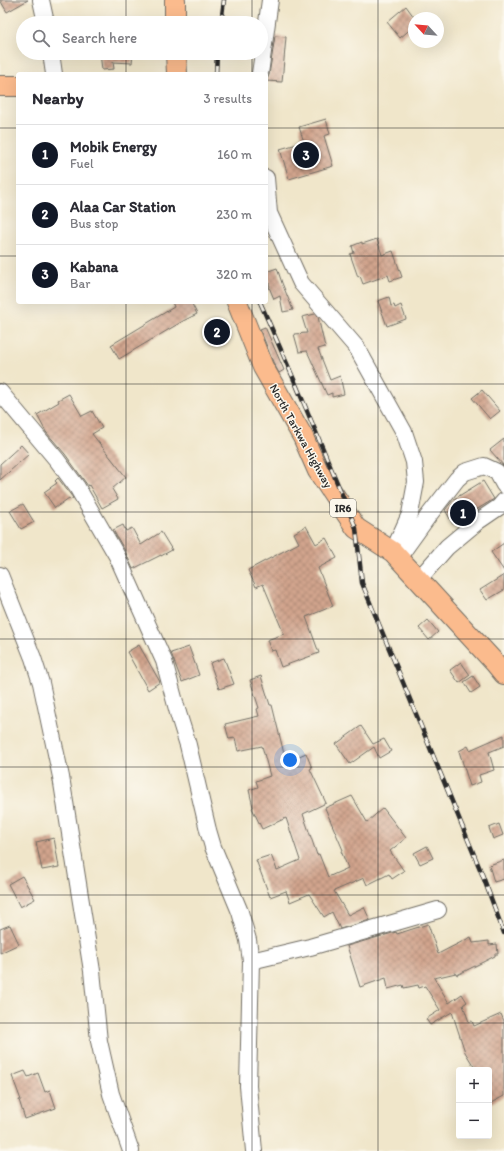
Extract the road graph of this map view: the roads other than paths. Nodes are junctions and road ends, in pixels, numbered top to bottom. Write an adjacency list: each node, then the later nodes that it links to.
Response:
1 (41, 0): 4 (street)
2 (175, 0): 5 (main road)
3 (270, 0): 6 (street)
4 (44, 16)
5 (175, 16)
6 (268, 16)
7 (52, 60): 10 (street)
8 (176, 60): 11 (main road)
9 (262, 60): 12 (street)
10 (54, 72)
11 (177, 72)
12 (260, 72)
13 (0, 86): 14 (main road)
14 (16, 86)
15 (268, 201): 20 (street)
16 (238, 304): 20 (main road, North Tarkwa Highway / IR6)
17 (0, 392): 25 (street)
18 (504, 485): 20 (street)
19 (504, 502): 22 (street)
20 (395, 555): 22 (main road, North Tarkwa Highway / IR6)
21 (0, 575): 26 (street)
22 (418, 580): 23 (main road, North Tarkwa Highway / IR6)
23 (504, 674)
24 (438, 910): 25 (street)
25 (251, 961): 27 (street)
26 (131, 1151)
27 (254, 1151)

